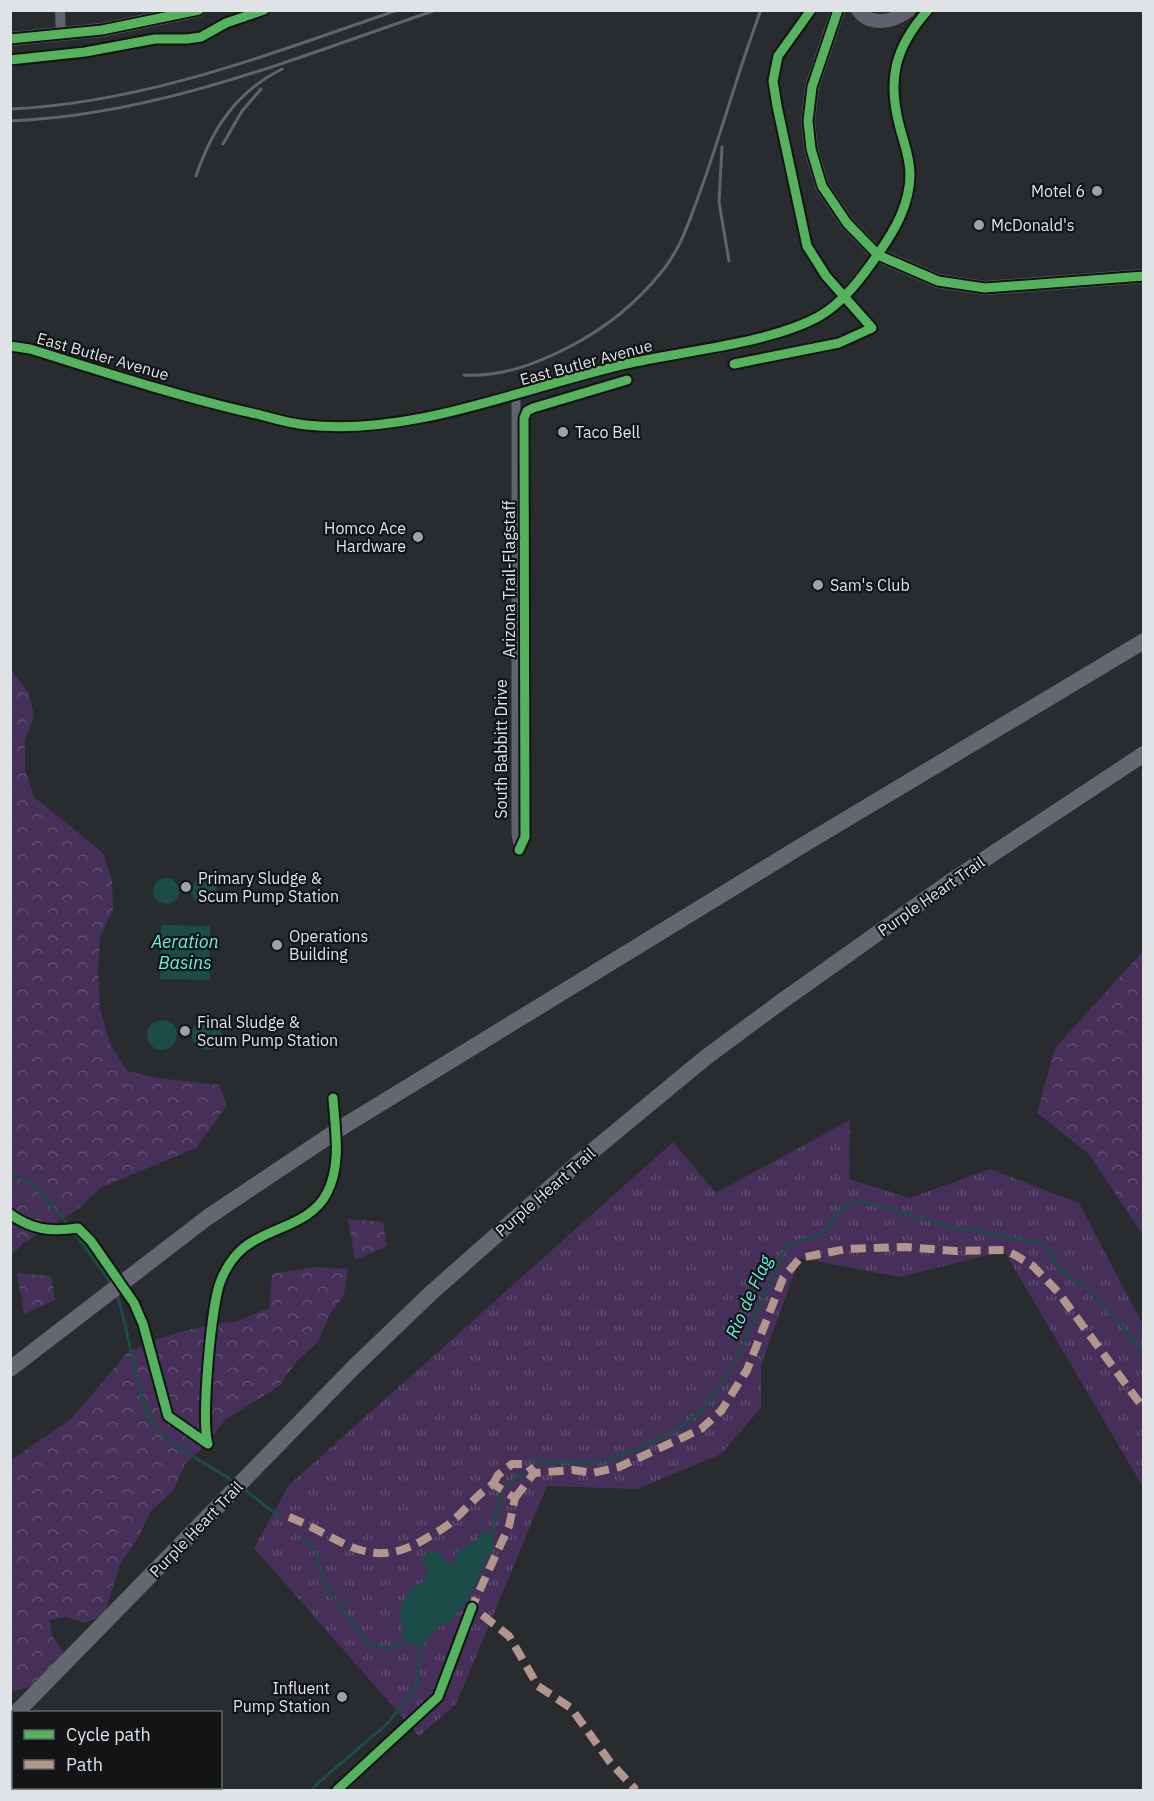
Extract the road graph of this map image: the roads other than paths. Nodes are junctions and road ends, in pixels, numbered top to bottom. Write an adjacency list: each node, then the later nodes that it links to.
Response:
1 (60, 10): 7 (street)
2 (199, 10): 7 (main road)
3 (838, 10): 9 (main road)
4 (858, 10): 5 (main road)
5 (909, 10)
6 (928, 10): 9 (street)
7 (61, 35): 8 (main road)
8 (10, 39)
9 (878, 255): 10 (main road); 12 (main road, East Butler Avenue)
10 (1143, 276)
11 (10, 346): 12 (main road, East Butler Avenue)
12 (516, 396): 19 (street, South Babbitt Drive)
13 (1143, 630): 16 (highway)
14 (1143, 641): 16 (highway)
15 (1143, 754): 18 (highway, Purple Heart Trail)
16 (953, 757): 20 (highway)
17 (1143, 766): 18 (highway)
18 (1110, 777): 21 (highway, Purple Heart Trail)
19 (519, 850)
20 (10, 1370)
21 (19, 1711)

